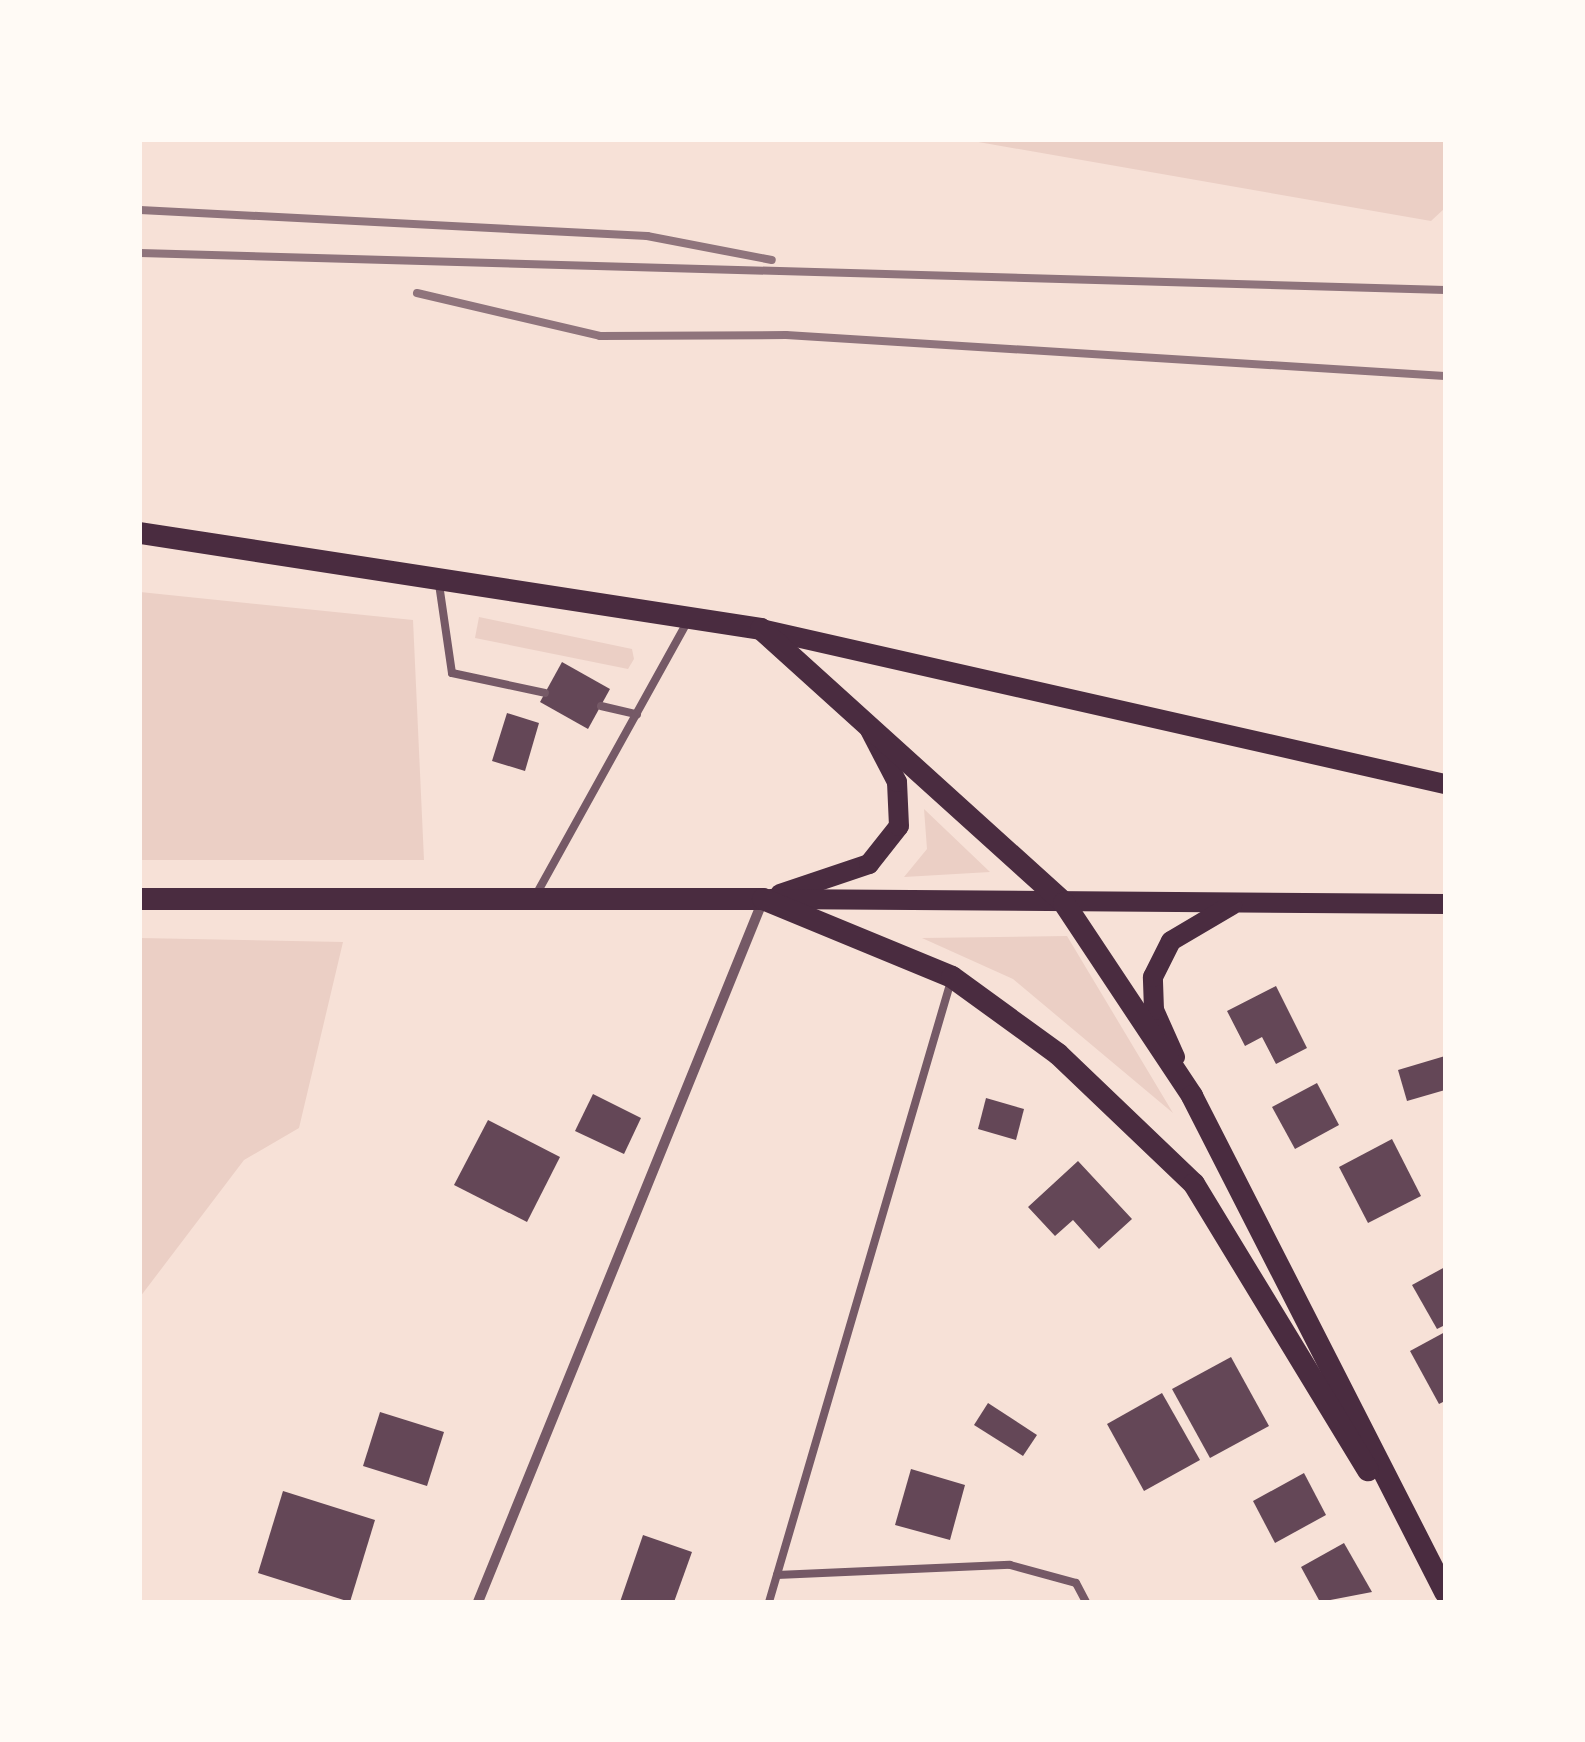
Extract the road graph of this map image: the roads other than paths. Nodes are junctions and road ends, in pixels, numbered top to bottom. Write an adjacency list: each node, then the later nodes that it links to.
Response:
1 (140, 533): 2 (main road)
2 (438, 576): 3 (main road); 5 (lane)
3 (690, 618): 4 (main road); 7 (lane)
4 (761, 629): 8 (main road); 9 (main road)
5 (545, 693)
6 (601, 706): 7 (lane)
7 (636, 714): 12 (lane)
8 (870, 729): 11 (main road); 13 (main road)
9 (1445, 784)
10 (140, 899): 12 (main road)
11 (764, 899): 12 (main road); 13 (main road); 16 (main road); 20 (street)
12 (533, 901)
13 (1064, 904): 15 (main road); 17 (main road)
14 (1445, 904): 15 (main road)
15 (1232, 905): 17 (main road)
16 (952, 977): 18 (lane); 19 (main road)
17 (1192, 1096): 19 (main road)
18 (777, 1576): 21 (lane); 22 (lane)
19 (1445, 1594)
20 (478, 1602)
21 (769, 1602)
22 (1086, 1602)

